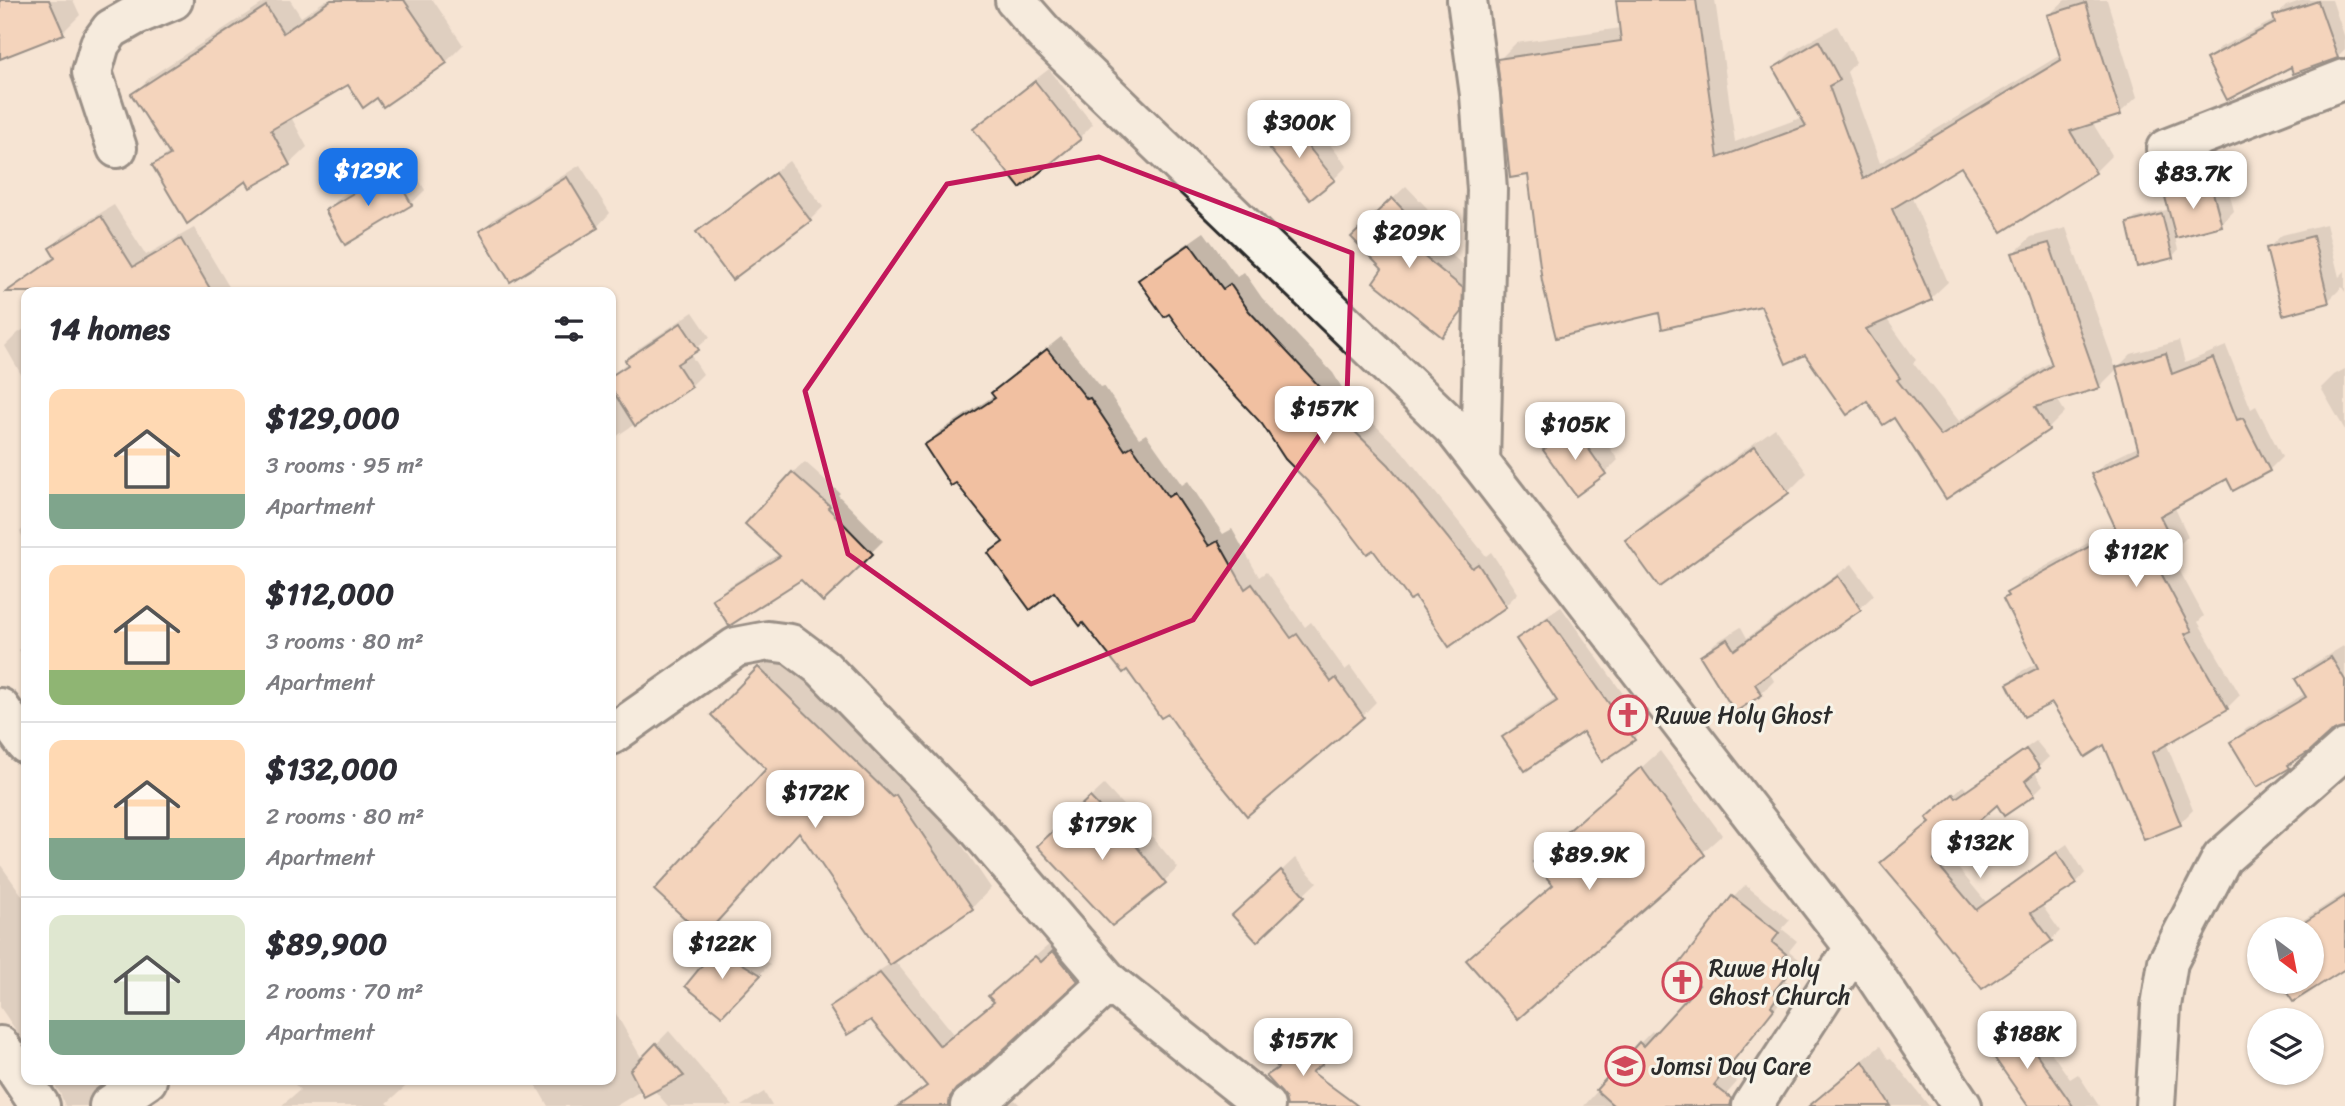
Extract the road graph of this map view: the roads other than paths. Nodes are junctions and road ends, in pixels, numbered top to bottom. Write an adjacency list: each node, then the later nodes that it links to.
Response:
1 (173, 0): 5 (street)
2 (1016, 0): 7 (street)
3 (1467, 0): 7 (street)
4 (2345, 79): 6 (street)
5 (117, 148)
6 (2166, 149)
7 (1480, 463): 12 (street)
8 (0, 708): 10 (street)
9 (616, 732): 13 (street)
10 (21, 737)
11 (2345, 749): 24 (street)
12 (1854, 948): 22 (street); 23 (street)
13 (1109, 982): 20 (street); 21 (street)
14 (0, 1046): 15 (street)
15 (21, 1078)
16 (26, 1085): 18 (street)
17 (140, 1085): 19 (street)
18 (40, 1106)
19 (109, 1106)
20 (970, 1106)
21 (1265, 1106)
22 (1752, 1106)
23 (1962, 1106)
24 (2155, 1106)

